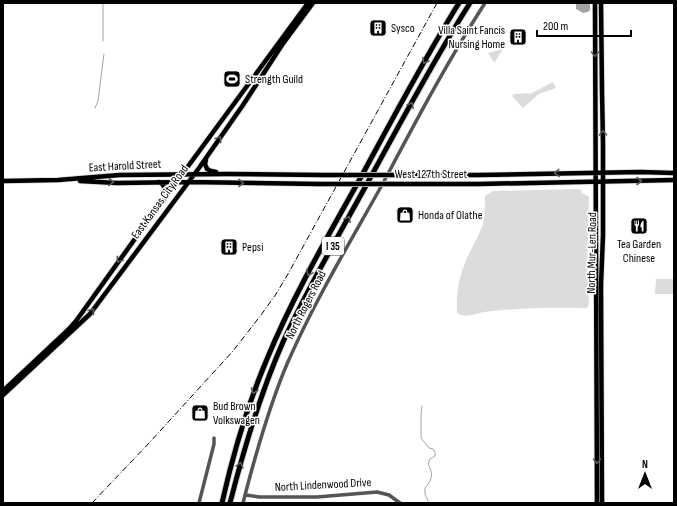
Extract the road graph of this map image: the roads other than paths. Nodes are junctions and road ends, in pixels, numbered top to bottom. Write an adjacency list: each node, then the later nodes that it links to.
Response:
1 (308, 3): 12 (main road, East Kansas City Road)
2 (313, 3): 8 (main road, East Kansas City Road, one-way to 2)
3 (459, 3): 29 (highway, I 35, one-way to 29)
4 (470, 3): 30 (highway, I 35, one-way to 4)
5 (485, 3): 27 (street, North Rogers Road)
6 (595, 3): 9 (main road, North Mur-Len Road, one-way to 9)
7 (601, 3): 10 (main road, North Mur-Len Road, one-way to 7)
8 (206, 157): 13 (main road, East Kansas City Road); 14 (main road)
9 (596, 172): 10 (main road, West 127th Street); 14 (main road, West 127th Street, one-way to 14, bridge); 18 (main road, North Mur-Len Road)
10 (603, 172): 11 (main road, West 127th Street); 19 (main road, North Mur-Len Road)
11 (674, 173)
12 (182, 174): 13 (main road, East Harold Street); 15 (main road, East Harold Street); 21 (main road, East Kansas City Road)
13 (194, 174): 14 (main road, West 127th Street); 22 (main road, East Kansas City Road)
14 (228, 174)
15 (58, 180): 17 (main road, East Harold Street); 20 (main road, East Harold Street, one-way to 20)
16 (674, 180): 19 (main road, West 127th Street, one-way to 16)
17 (3, 181)
18 (596, 181): 19 (main road, West 127th Street); 22 (main road, West 127th Street, one-way to 18, bridge); 33 (main road, North Mur-Len Road, one-way to 33)
19 (603, 181): 34 (main road, North Mur-Len Road)
20 (159, 182): 21 (main road, East Harold Street); 23 (main road)
21 (176, 182): 22 (main road, East Harold Street); 23 (main road, East Kansas City Road)
22 (188, 182): 25 (main road, East Kansas City Road, one-way to 22)
23 (164, 198): 24 (main road, East Kansas City Road, one-way to 24)
24 (3, 390)
25 (3, 396)
26 (214, 438): 28 (street)
27 (246, 495): 31 (street, North Rogers Road); 32 (street, North Lindenwood Drive)
28 (199, 503)
29 (222, 503)
30 (230, 503)
31 (244, 503)
32 (400, 503)
33 (597, 503)
34 (602, 503)

